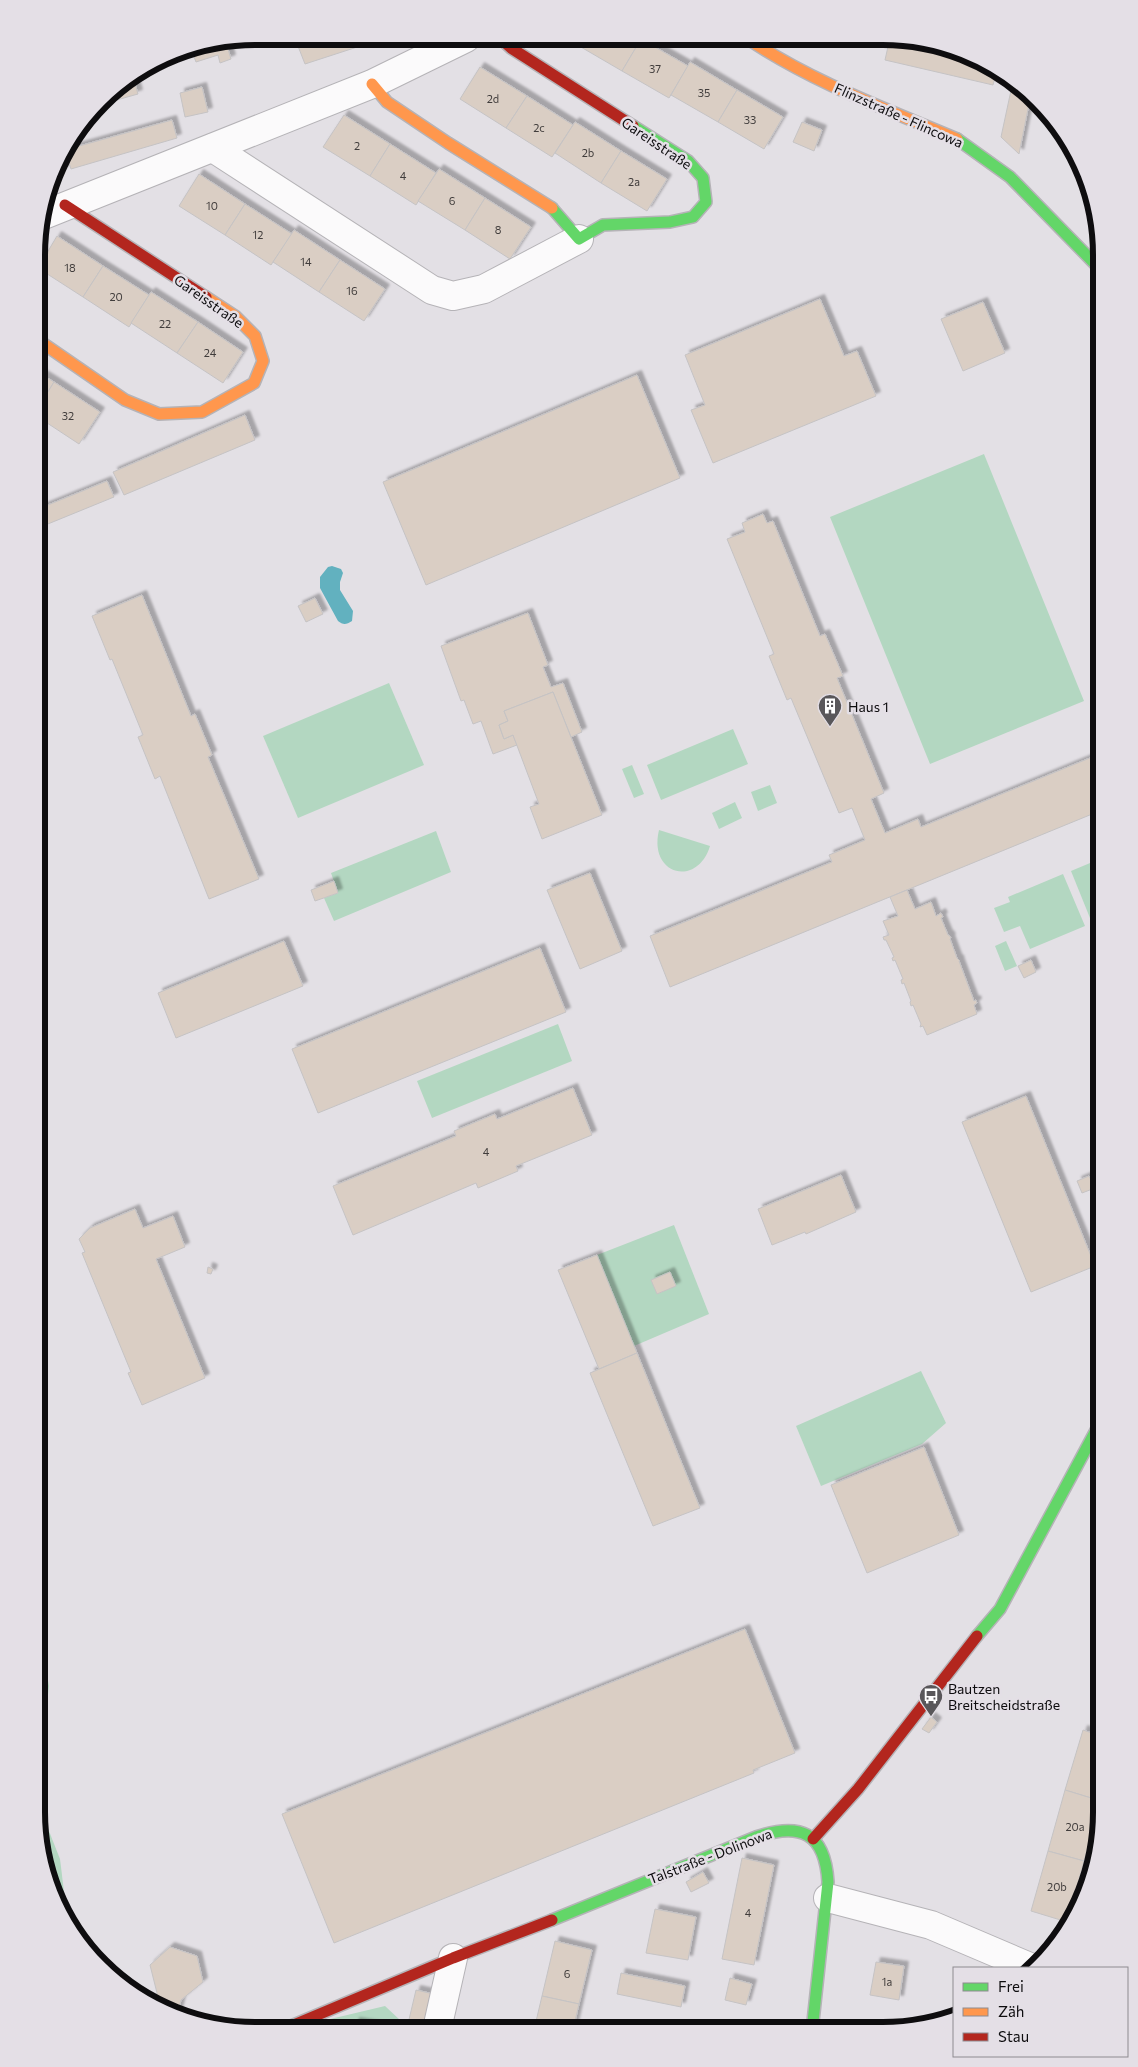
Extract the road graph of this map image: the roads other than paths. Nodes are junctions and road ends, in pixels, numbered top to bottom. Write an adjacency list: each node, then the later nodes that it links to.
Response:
1 (452, 45): 4 (street, Gareisstraße)
2 (507, 45): 7 (street, Gareisstraße)
3 (757, 45): 8 (street, Flinzstraße - Flincowa)
4 (372, 84): 5 (street, Gareisstraße); 7 (street)
5 (213, 148): 6 (street, Gareisstraße); 7 (street, Gareisstraße)
6 (53, 210): 9 (street, Gareisstraße)
7 (579, 239)
8 (1093, 262)
9 (45, 345)
10 (1093, 1436): 11 (street)
11 (813, 1839): 12 (street); 13 (street, Talstraße - Dolinowa)
12 (828, 1898): 14 (street); 17 (street)
13 (453, 1958): 15 (street, Talstraße - Dolinowa); 16 (street)
14 (1027, 1966)
15 (301, 2022)
16 (439, 2022)
17 (813, 2022)

